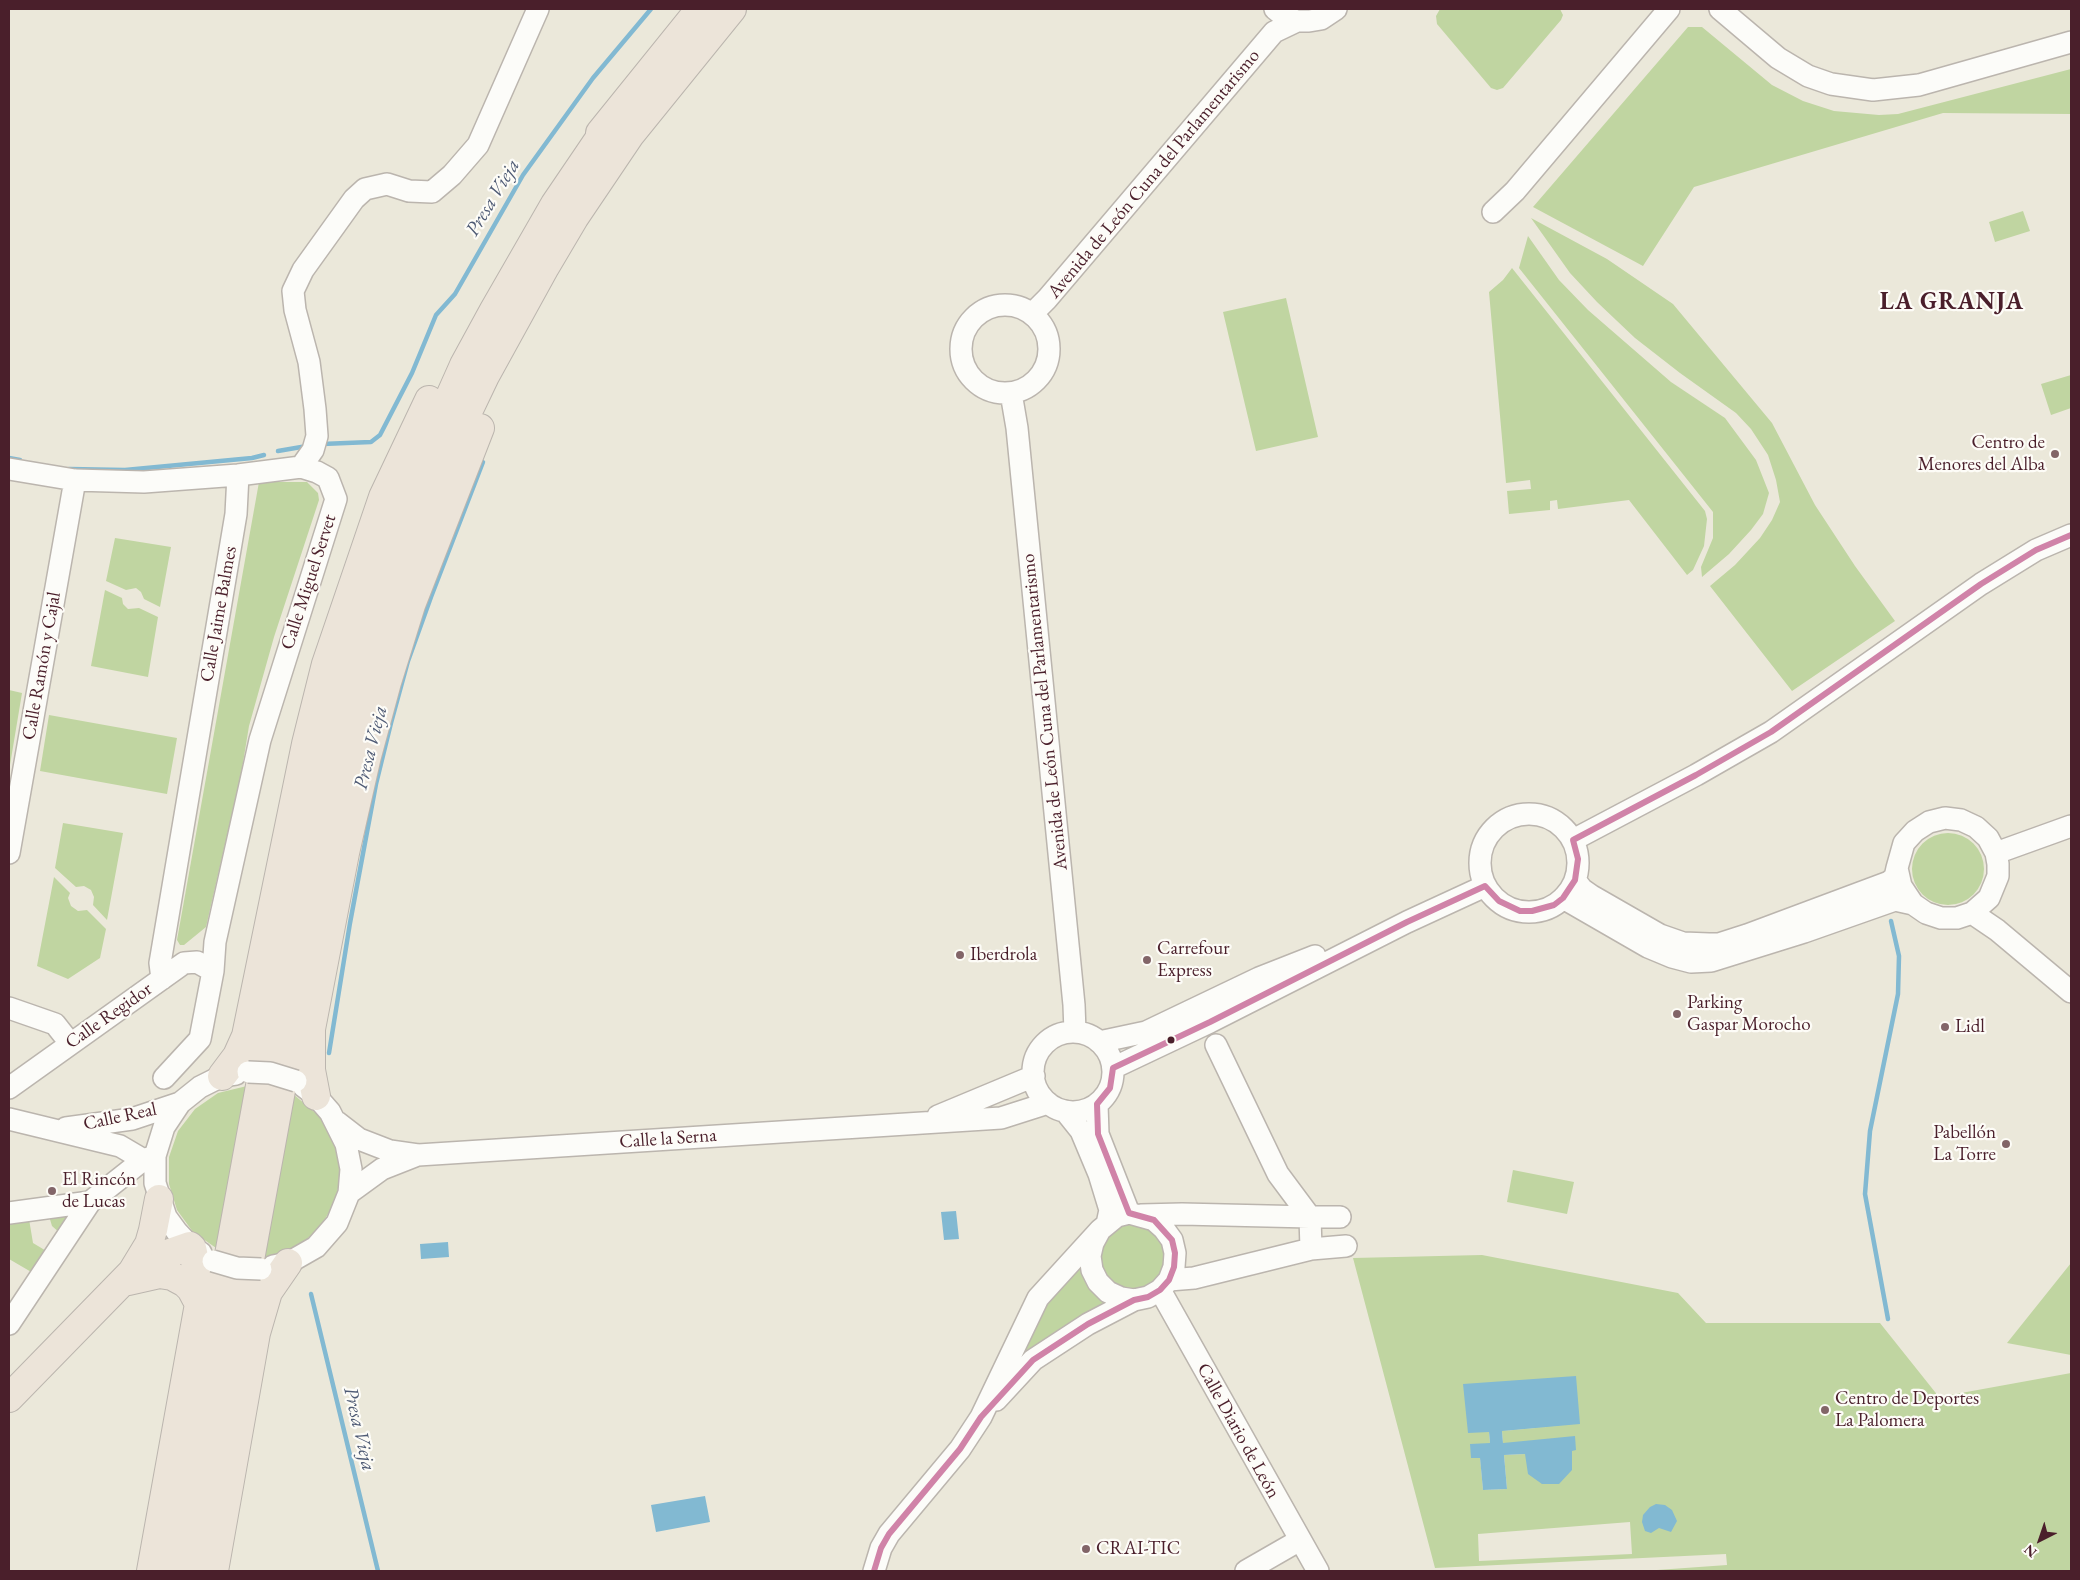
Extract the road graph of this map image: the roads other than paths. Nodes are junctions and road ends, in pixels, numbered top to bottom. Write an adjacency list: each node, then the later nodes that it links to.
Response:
1 (538, 9): 16 (street)
2 (700, 9): 12 (highway)
3 (732, 9): 11 (highway)
4 (1274, 9): 8 (street, Avenida de León Cuna del Parlamentarismo); 9 (street, Avenida de León Cuna del Parlamentarismo)
5 (1336, 9): 8 (street, Avenida de León Cuna del Parlamentarismo)
6 (1669, 9): 13 (street)
7 (1720, 9): 10 (street)
8 (1297, 21): 9 (street, Avenida de León Cuna del Parlamentarismo)
9 (1274, 32): 14 (street, Avenida de León Cuna del Parlamentarismo)
10 (2071, 42)
11 (693, 57): 49 (highway); 83 (highway)
12 (612, 120): 45 (highway); 82 (highway)
13 (1493, 212)
14 (1032, 314): 15 (street, Avenida de León Cuna del Parlamentarismo); 15 (street, Avenida de León Cuna del Parlamentarismo)
15 (1011, 393): 40 (street, Avenida de León Cuna del Parlamentarismo)
16 (301, 467): 18 (street); 33 (street, Calle Miguel Servet)
17 (9, 470): 19 (street)
18 (238, 475): 19 (street); 37 (street, Calle Jaime Balmes)
19 (75, 480): 23 (street, Calle Ramón y Cajal)
20 (2071, 535): 22 (street)
21 (2071, 826): 24 (street)
22 (1573, 840): 26 (street); 27 (street)
23 (9, 853)
24 (1996, 853): 25 (street); 29 (street)
25 (1897, 868): 26 (street); 30 (street)
26 (1575, 880): 28 (street)
27 (1485, 886): 28 (street); 32 (street)
28 (1564, 898): 30 (street)
29 (1989, 898): 31 (street); 36 (street)
30 (1913, 904): 31 (street)
31 (1972, 913): 38 (street)
32 (1407, 922): 41 (street); 44 (street)
33 (215, 942): 34 (street); 35 (street, Calle Miguel Servet)
34 (184, 963): 35 (street); 37 (street, Calle Regidor)
35 (213, 972): 47 (street, Calle Real)
36 (2071, 975)
37 (162, 979): 42 (street, Calle Regidor)
38 (2071, 992)
39 (9, 1008): 42 (street)
40 (1075, 1032): 41 (street); 46 (street)
41 (1099, 1042): 44 (street)
42 (70, 1043): 48 (street, Calle Regidor)
43 (1216, 1045): 59 (street)
44 (1113, 1068): 51 (street)
45 (235, 1074): 49 (street, bridge); 50 (street)
46 (1034, 1076): 52 (street); 55 (street, Calle la Serna)
47 (164, 1078)
48 (9, 1088)
49 (306, 1088): 54 (street)
50 (180, 1103): 56 (street, Calle Real); 58 (street)
51 (1097, 1104): 52 (street, Calle la Serna); 64 (street)
52 (1057, 1107): 55 (street, Calle la Serna); 68 (street)
53 (9, 1119): 56 (street, Calle Real)
54 (337, 1122): 57 (street, Calle la Serna); 60 (street)
55 (920, 1123): 57 (street, Calle la Serna)
56 (58, 1130): 58 (street, Calle Real)
57 (418, 1155): 60 (street, Calle la Serna)
58 (151, 1161): 61 (street); 62 (street)
59 (1278, 1174): 65 (street); 66 (street)
60 (349, 1193): 72 (street)
61 (159, 1200): 71 (street); 73 (highway)
62 (90, 1202): 63 (street); 77 (street)
63 (9, 1213)
64 (1135, 1214): 65 (street); 68 (street); 74 (street)
65 (1272, 1216): 66 (street)
66 (1310, 1217): 67 (street); 70 (street)
67 (1340, 1217)
68 (1103, 1227): 75 (street); 79 (street)
69 (1346, 1246): 70 (street)
70 (1311, 1249): 74 (street)
71 (198, 1252): 72 (street, bridge); 73 (highway); 76 (highway)
72 (288, 1263): 84 (highway)
73 (126, 1278): 76 (highway); 78 (highway)
74 (1165, 1285): 75 (street); 80 (street, Calle Diario de León)
75 (1134, 1300): 79 (street)
76 (199, 1304): 81 (highway)
77 (9, 1324)
78 (9, 1398)
79 (981, 1417): 85 (street)
80 (1300, 1540): 86 (street); 87 (street, Calle Diario de León)
81 (151, 1571)
82 (171, 1571)
83 (193, 1571)
84 (214, 1571)
85 (874, 1571)
86 (1246, 1571)
87 (1318, 1571)

